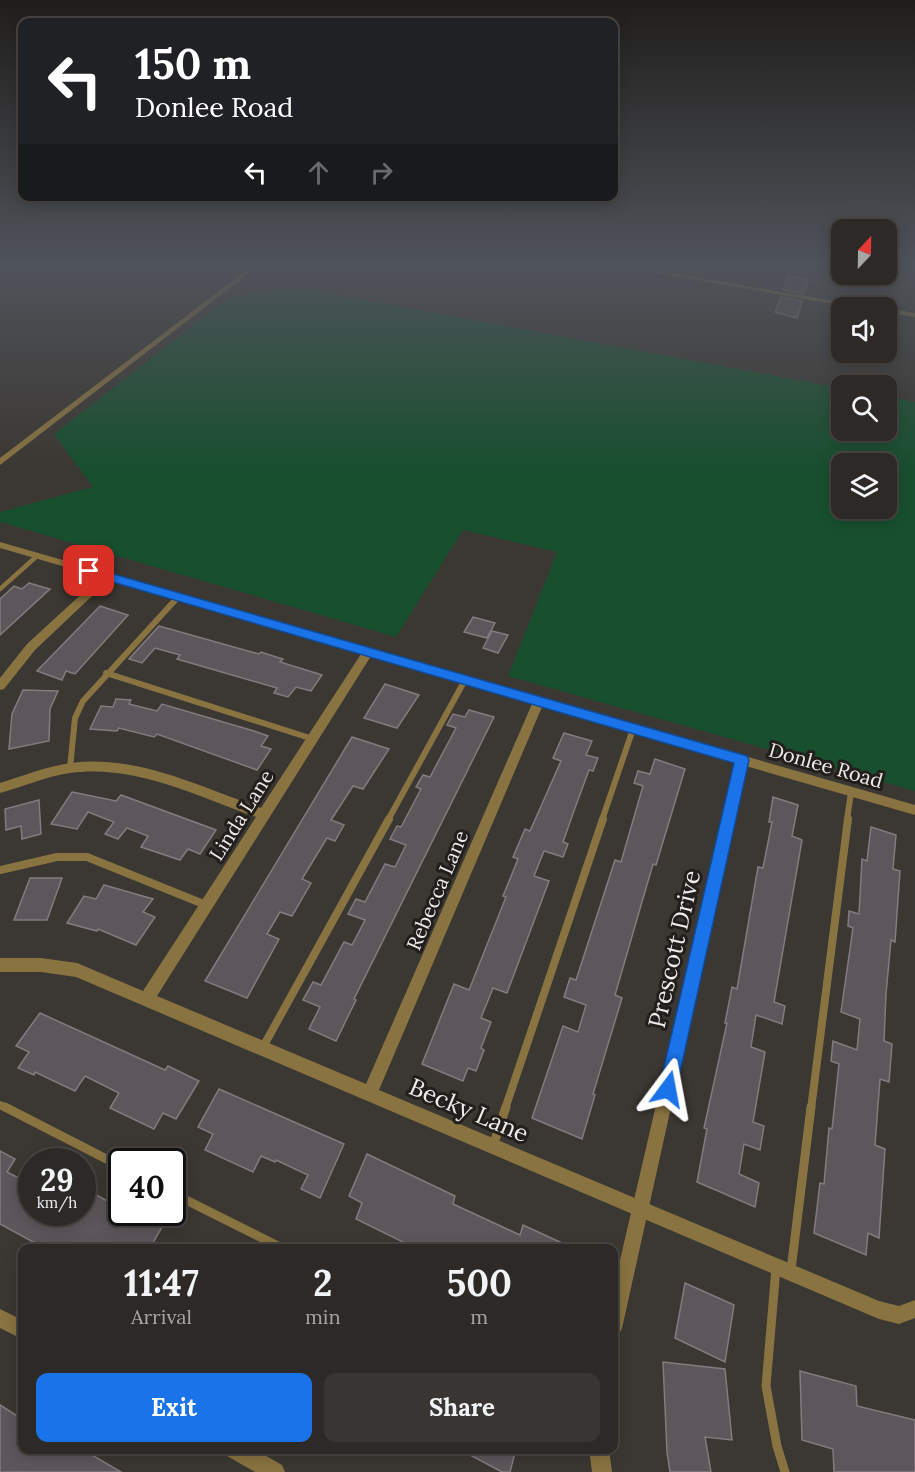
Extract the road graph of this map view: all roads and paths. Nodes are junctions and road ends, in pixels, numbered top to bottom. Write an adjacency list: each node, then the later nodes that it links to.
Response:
1 (167, 334): 2 (street)
2 (0, 462)
3 (0, 545): 4 (street, Donlee Road)
4 (37, 556): 5 (street, Donlee Road); 6 (lane)
5 (107, 576): 7 (street, Donlee Road); 11 (street)
6 (0, 589)
7 (178, 597): 8 (street, Donlee Road); 9 (lane)
8 (368, 652): 10 (street, Donlee Road); 14 (street, Linda Lane)
9 (106, 673): 14 (lane); 16 (lane)
10 (465, 680): 12 (street, Donlee Road); 25 (lane)
11 (0, 687)
12 (539, 701): 13 (street, Donlee Road); 26 (street, Rebecca Lane)
13 (633, 729): 15 (street, Donlee Road); 28 (lane)
14 (313, 739): 20 (street, Linda Lane)
15 (742, 760): 18 (street, Donlee Road); 31 (street, Prescott Drive)
16 (70, 768): 17 (street); 20 (street)
17 (0, 788)
18 (851, 792): 19 (street, Donlee Road); 33 (lane)
19 (915, 810)
20 (264, 814): 22 (street, Linda Lane)
21 (0, 870): 22 (lane)
22 (207, 905): 24 (street, Linda Lane)
23 (0, 965): 24 (street, Becky Lane)
24 (147, 998): 25 (street, Becky Lane)
25 (262, 1048): 26 (street, Becky Lane)
26 (370, 1093): 28 (street, Becky Lane)
27 (0, 1105): 29 (lane)
28 (493, 1146): 31 (street, Becky Lane)
29 (108, 1160)
30 (186, 1200): 32 (lane)
31 (641, 1209): 33 (street, Becky Lane); 34 (street, Prescott Drive)
32 (274, 1244)
33 (784, 1269): 35 (street, Becky Lane); 42 (lane)
34 (618, 1306)
35 (915, 1309)
36 (0, 1318): 37 (street)
37 (18, 1328)
38 (243, 1454): 40 (street)
39 (600, 1454): 41 (street)
40 (275, 1472)
41 (602, 1472)
42 (785, 1472)

